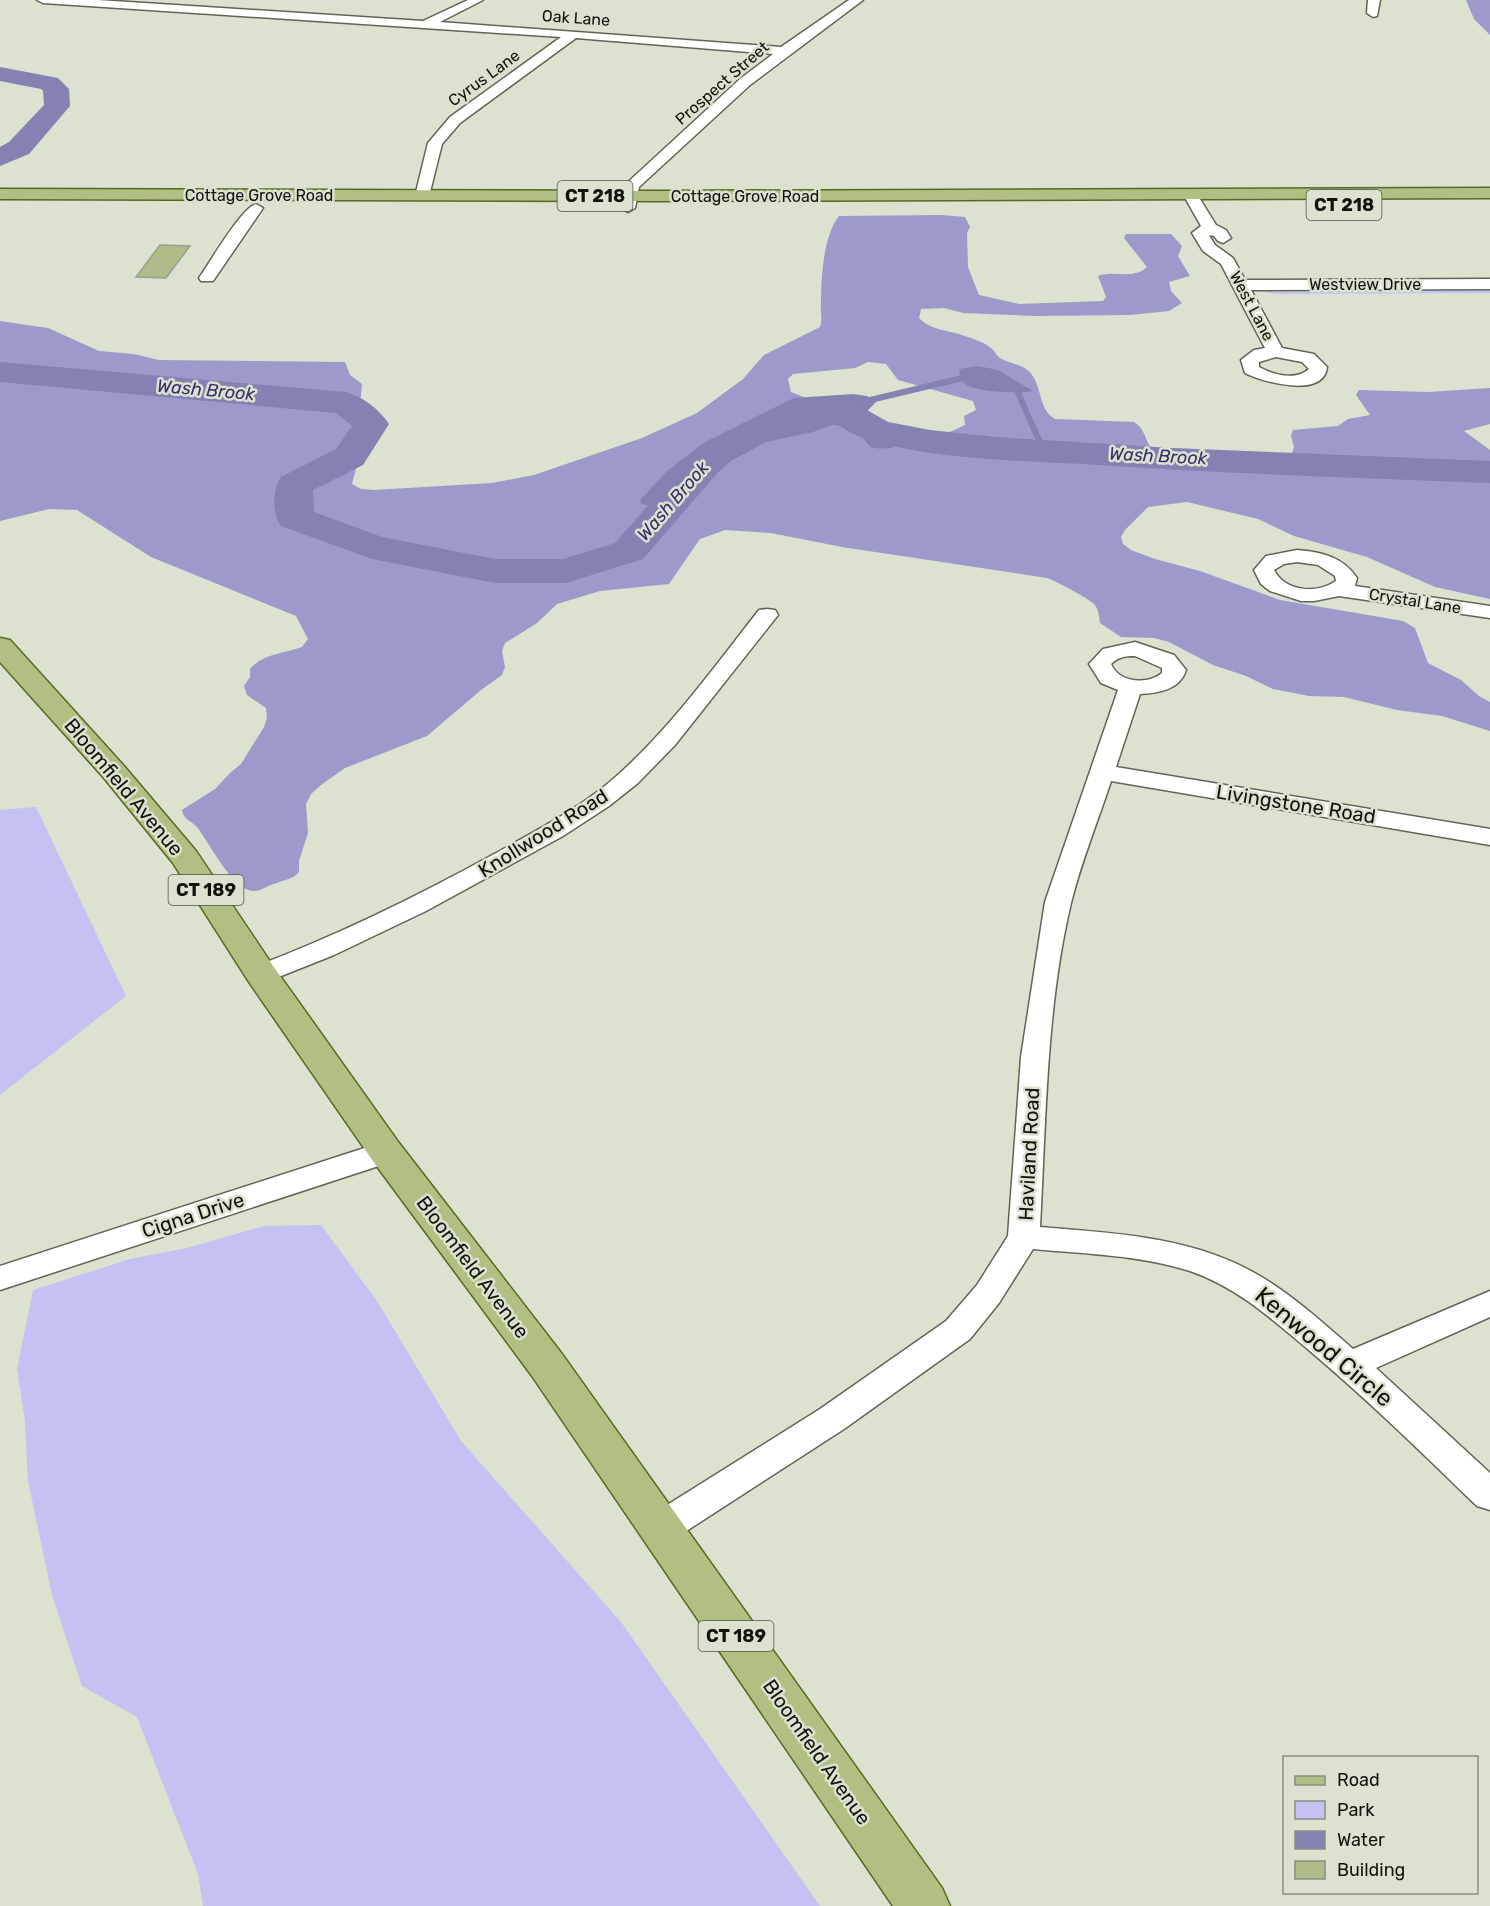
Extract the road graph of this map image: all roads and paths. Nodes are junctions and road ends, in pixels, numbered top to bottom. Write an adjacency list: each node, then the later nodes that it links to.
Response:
1 (43, 0): 6 (street, Oak Lane)
2 (211, 0): 6 (street)
3 (452, 0): 7 (street)
4 (477, 0): 8 (street)
5 (857, 0): 10 (street, Prospect Street)
6 (193, 11): 7 (street, Oak Lane)
7 (400, 24): 8 (street, Oak Lane)
8 (425, 25): 9 (street, Oak Lane)
9 (573, 34): 10 (street, Oak Lane); 13 (street, Cyrus Lane)
10 (784, 51): 15 (street, Prospect Street)
11 (1490, 193): 14 (main road, Cottage Grove Road / CT 218)
12 (0, 194): 13 (main road, Cottage Grove Road / CT 218)
13 (422, 196): 15 (main road, Cottage Grove Road / CT 218)
14 (1194, 200): 15 (main road, Cottage Grove Road / CT 218); 16 (main road, Cottage Grove Road / CT 218); 21 (street, West Lane)
15 (629, 202): 18 (main road, Cottage Grove Road / CT 218)
16 (1490, 205)
17 (0, 207): 18 (main road, Cottage Grove Road / CT 218)
18 (256, 208): 19 (street)
19 (207, 278)
20 (1490, 284): 21 (street, Westview Drive)
21 (1243, 290): 22 (street, Westview Drive); 23 (street, West Lane)
22 (1490, 295)
23 (1276, 352)
24 (1340, 590): 25 (street, Crystal Lane)
25 (1490, 612)
26 (766, 615): 31 (street, Knollwood Road)
27 (0, 646): 31 (main road, Bloomfield Avenue / CT 189)
28 (1131, 686): 29 (street, Haviland Road)
29 (1102, 772): 30 (street, Livingstone Road); 33 (street, Haviland Road)
30 (1490, 837)
31 (261, 974): 32 (main road, Bloomfield Avenue / CT 189)
32 (386, 1152): 34 (street, Cigna Drive); 38 (main road, Bloomfield Avenue / CT 189)
33 (1024, 1237): 36 (street, Kenwood Circle); 38 (street, Haviland Road)
34 (0, 1278)
35 (1490, 1303): 36 (street)
36 (1350, 1365): 37 (street, Kenwood Circle)
37 (1490, 1495)
38 (661, 1528): 39 (main road, Bloomfield Avenue / CT 189)
39 (924, 1906)

